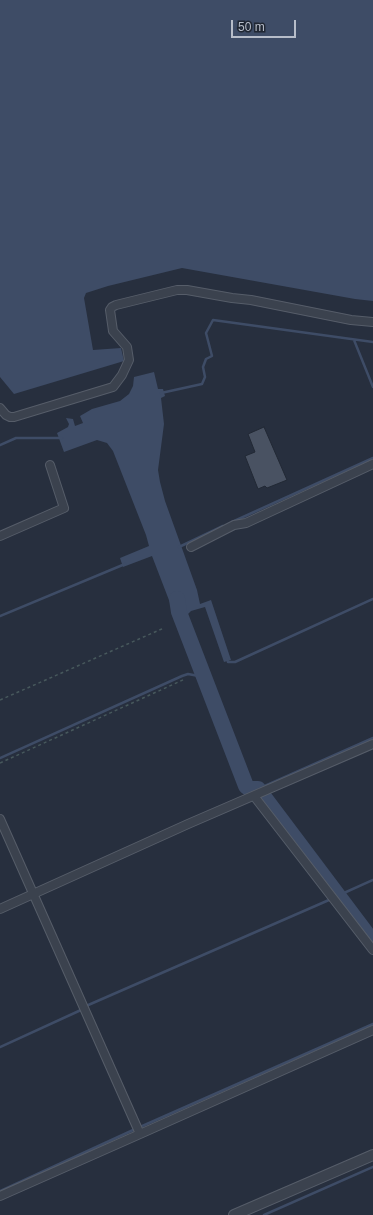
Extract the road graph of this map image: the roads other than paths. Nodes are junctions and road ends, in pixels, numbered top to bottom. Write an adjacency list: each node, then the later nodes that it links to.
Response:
1 (373, 322): 2 (street)
2 (0, 408)
3 (373, 464): 6 (street)
4 (50, 465): 5 (street)
5 (0, 536)
6 (191, 547)
7 (373, 744): 8 (street)
8 (259, 794): 10 (street); 12 (street)
9 (0, 819): 10 (street)
10 (34, 894): 11 (street); 14 (street)
11 (0, 909)
12 (373, 950)
13 (373, 1030): 14 (street)
14 (138, 1131): 16 (street)
15 (373, 1155): 17 (street)
16 (0, 1196)
17 (234, 1215)

